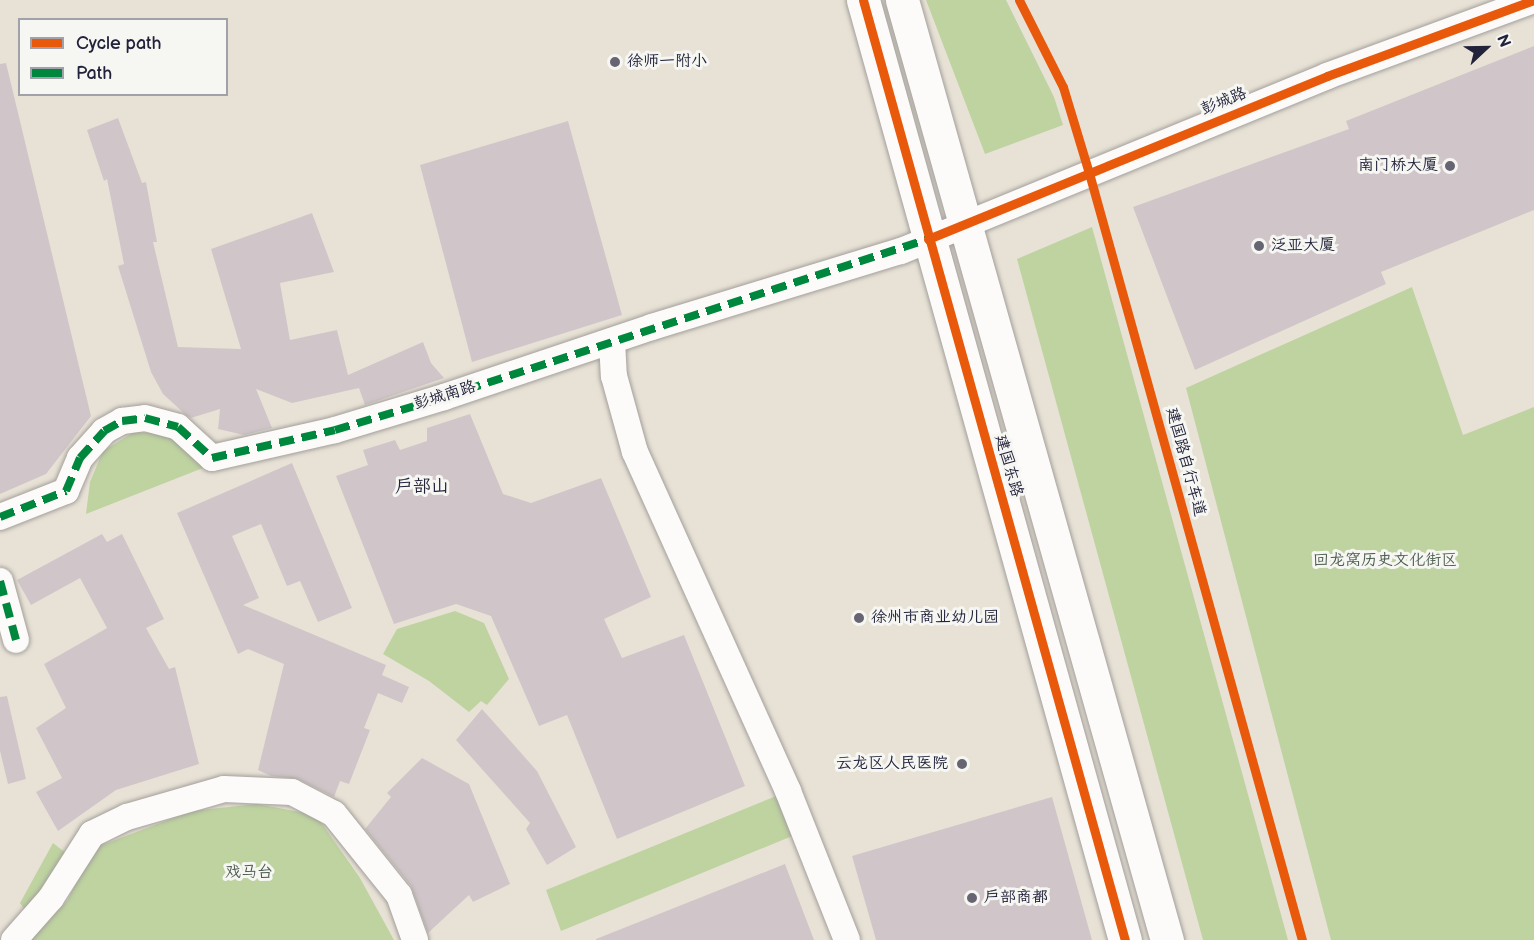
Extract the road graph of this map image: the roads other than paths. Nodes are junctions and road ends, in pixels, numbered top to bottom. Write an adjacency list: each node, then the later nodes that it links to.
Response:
1 (863, 0): 5 (main road, 建国东路)
2 (902, 0): 4 (main road, 建国东路)
3 (1534, 0): 4 (street, 彭城路)
4 (965, 224): 5 (street, 彭城路); 14 (main road, 建国东路)
5 (928, 239): 6 (street, 彭城南路); 13 (main road, 建国东路)
6 (612, 341): 7 (street, 彭城南路); 12 (street)
7 (0, 517)
8 (0, 581): 9 (street)
9 (16, 640)
10 (14, 940): 11 (street)
11 (415, 940)
12 (847, 940)
13 (1125, 940)
14 (1167, 940)

